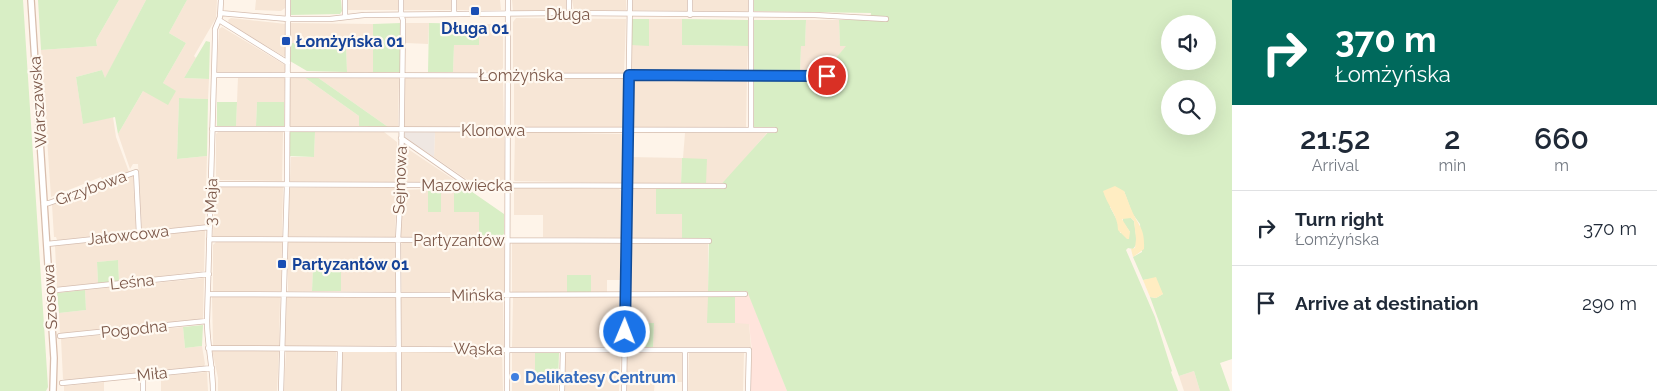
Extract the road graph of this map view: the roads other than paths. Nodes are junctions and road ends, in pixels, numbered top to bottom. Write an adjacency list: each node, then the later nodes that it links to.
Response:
1 (31, 0): 47 (main road, Warszawska)
2 (221, 0): 13 (street, 3 Maja)
3 (288, 0): 21 (street)
4 (345, 0): 20 (street)
5 (401, 0): 17 (street, Sejmowa)
6 (454, 0): 14 (street)
7 (508, 0): 15 (street)
8 (569, 0): 12 (street)
9 (630, 0): 16 (street)
10 (690, 0): 18 (street)
11 (750, 0): 19 (street)
12 (569, 13): 15 (street, Długa); 16 (street, Długa)
13 (220, 14): 21 (street, Długa); 23 (street, 3 Maja)
14 (454, 14): 15 (street, Długa); 17 (street, Długa)
15 (508, 14): 28 (street)
16 (630, 14): 18 (street, Długa); 29 (street)
17 (401, 15): 20 (street, Długa); 26 (street, Sejmowa)
18 (690, 15): 19 (street, Długa)
19 (751, 15): 22 (street, Długa); 30 (street)
20 (345, 17): 21 (street, Długa)
21 (288, 19): 24 (street)
22 (886, 19)
23 (219, 20): 24 (street); 25 (street, 3 Maja)
24 (288, 63): 27 (street)
25 (214, 74): 27 (street, Łomżyńska); 33 (street, 3 Maja)
26 (402, 74): 27 (street, Łomżyńska); 28 (street, Łomżyńska); 35 (street, Sejmowa)
27 (288, 75): 32 (street)
28 (508, 75): 29 (street, Łomżyńska); 36 (street)
29 (629, 75): 30 (street, Łomżyńska); 34 (street)
30 (751, 76): 31 (street, Łomżyńska); 37 (street)
31 (827, 76)
32 (287, 128): 33 (street, Klonowa); 35 (street, Klonowa); 41 (street)
33 (212, 129): 40 (street, 3 Maja)
34 (628, 129): 36 (street, Klonowa); 37 (street, Klonowa); 45 (street)
35 (401, 130): 36 (street, Klonowa); 39 (street, Sejmowa)
36 (508, 130): 44 (street)
37 (751, 130): 38 (street, Klonowa)
38 (774, 130)
39 (401, 138): 42 (street, Sejmowa); 43 (street)
40 (211, 184): 41 (street, Mazowiecka); 48 (street, 3 Maja)
41 (287, 184): 42 (street, Mazowiecka); 51 (street)
42 (401, 185): 43 (street, Mazowiecka); 52 (street, Sejmowa)
43 (468, 185): 44 (street, Mazowiecka)
44 (508, 185): 45 (street, Mazowiecka); 53 (street)
45 (626, 185): 46 (street, Mazowiecka); 54 (street)
46 (724, 186)
47 (44, 204): 49 (street, Grzybowa); 56 (main road, Szosowa)
48 (210, 227): 49 (street, Jałowcowa); 50 (street, 3 Maja)
49 (139, 234): 56 (street, Jałowcowa)
50 (210, 239): 51 (street, Partyzantów); 57 (street, 3 Maja)
51 (285, 240): 52 (street, Partyzantów); 60 (street)
52 (398, 240): 53 (street, Partyzantów); 63 (street, Sejmowa)
53 (508, 240): 54 (street, Partyzantów); 61 (street)
54 (626, 240): 55 (street, Partyzantów); 64 (street)
55 (709, 241)
56 (47, 244): 78 (main road, Szosowa)
57 (209, 274): 58 (street, Leśna); 59 (street, 3 Maja)
58 (56, 290)
59 (208, 294): 60 (street, Mińska); 65 (street, 3 Maja)
60 (284, 294): 63 (street, Mińska); 68 (street)
61 (508, 294): 63 (street, Mińska); 64 (street, Mińska); 71 (street)
62 (745, 294): 64 (street, Mińska)
63 (400, 295): 70 (street, Sejmowa)
64 (625, 295): 74 (street)
65 (207, 321): 66 (street, Pogodna); 67 (street, 3 Maja)
66 (60, 336)
67 (208, 348): 68 (street, Wąska); 75 (street, 3 Maja)
68 (282, 348): 69 (street, Wąska); 81 (street)
69 (340, 349): 70 (street, Wąska); 82 (street)
70 (399, 349): 71 (street, Wąska); 83 (street, Sejmowa)
71 (508, 350): 72 (street, Wąska); 84 (street)
72 (563, 350): 74 (street, Wąska); 85 (street)
73 (685, 350): 74 (street, Wąska); 87 (street); 88 (street, Wąska)
74 (625, 351): 86 (street)
75 (212, 368): 76 (street, Miła); 80 (street, 3 Maja)
76 (143, 375): 77 (street, Miła); 79 (street)
77 (62, 383)
78 (53, 391)
79 (143, 391)
80 (213, 391)
81 (281, 391)
82 (339, 391)
83 (398, 391)
84 (507, 391)
85 (562, 391)
86 (624, 391)
87 (685, 391)
88 (748, 391)

